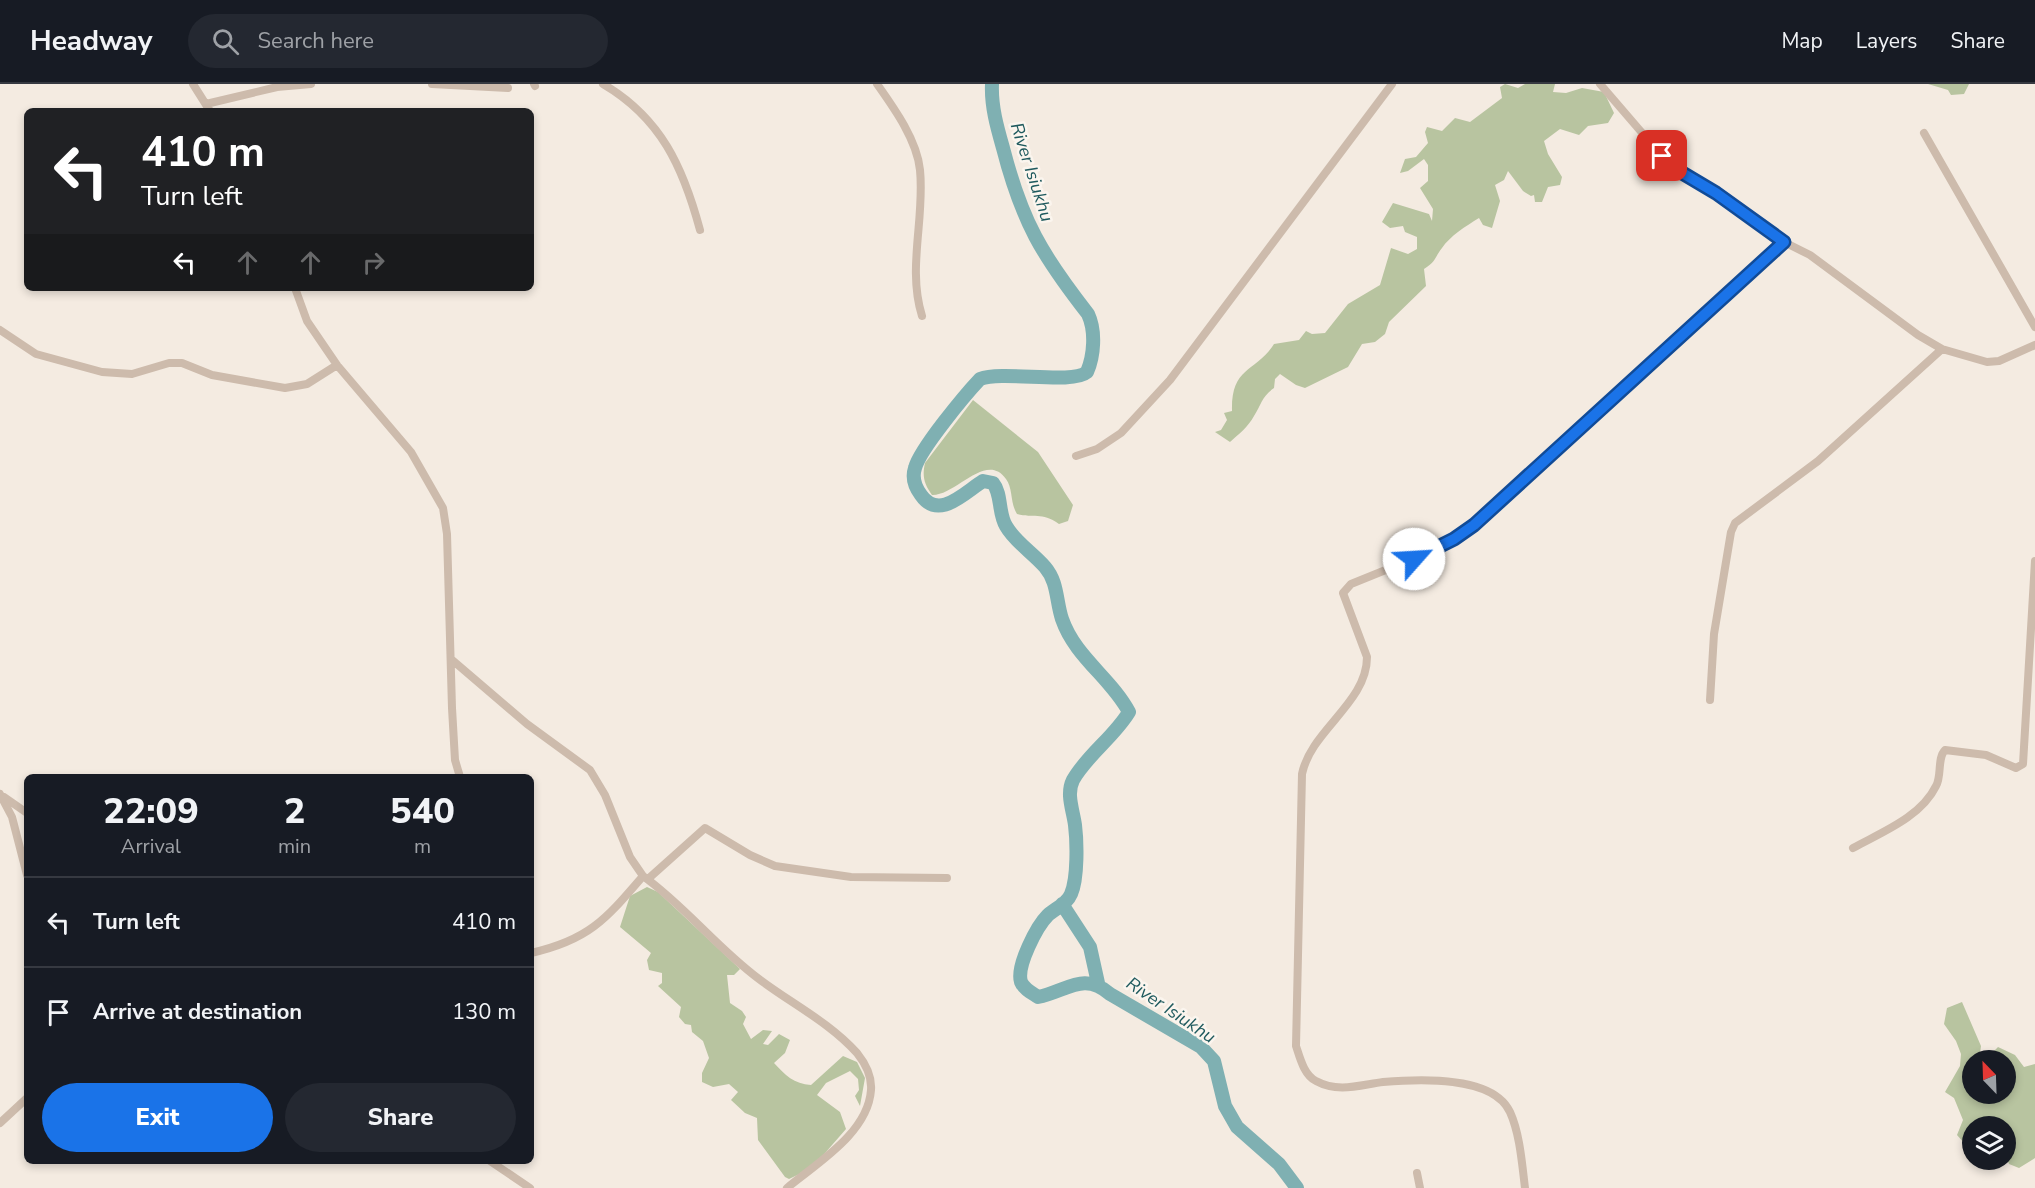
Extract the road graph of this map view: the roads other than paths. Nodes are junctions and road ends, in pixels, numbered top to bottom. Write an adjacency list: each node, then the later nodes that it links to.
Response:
1 (193, 84): 9 (street)
2 (311, 84): 9 (street)
3 (432, 84): 8 (street)
4 (603, 84): 11 (street)
5 (877, 84): 14 (street)
6 (1392, 84): 20 (street)
7 (1600, 84): 12 (street)
8 (508, 88)
9 (208, 108)
10 (1924, 133): 15 (street)
11 (700, 230)
12 (1784, 242): 18 (street); 39 (street)
13 (296, 291): 19 (street)
14 (922, 316)
15 (2035, 327)
16 (0, 330): 19 (street)
17 (2035, 345): 18 (street)
18 (1942, 349): 23 (street)
19 (337, 365): 22 (street)
20 (1076, 456)
21 (2035, 561): 27 (street)
22 (451, 658): 24 (street); 29 (street)
23 (1710, 700)
24 (460, 774)
25 (1, 795): 26 (street); 28 (street)
26 (24, 811)
27 (1853, 848)
28 (24, 863)
29 (645, 878): 30 (street); 31 (street); 37 (street)
30 (946, 878)
31 (534, 952)
32 (24, 1101): 33 (street)
33 (0, 1123)
34 (496, 1164): 36 (street)
35 (1418, 1173): 38 (street)
36 (530, 1188)
37 (788, 1188)
38 (1420, 1188)
39 (1525, 1188)

